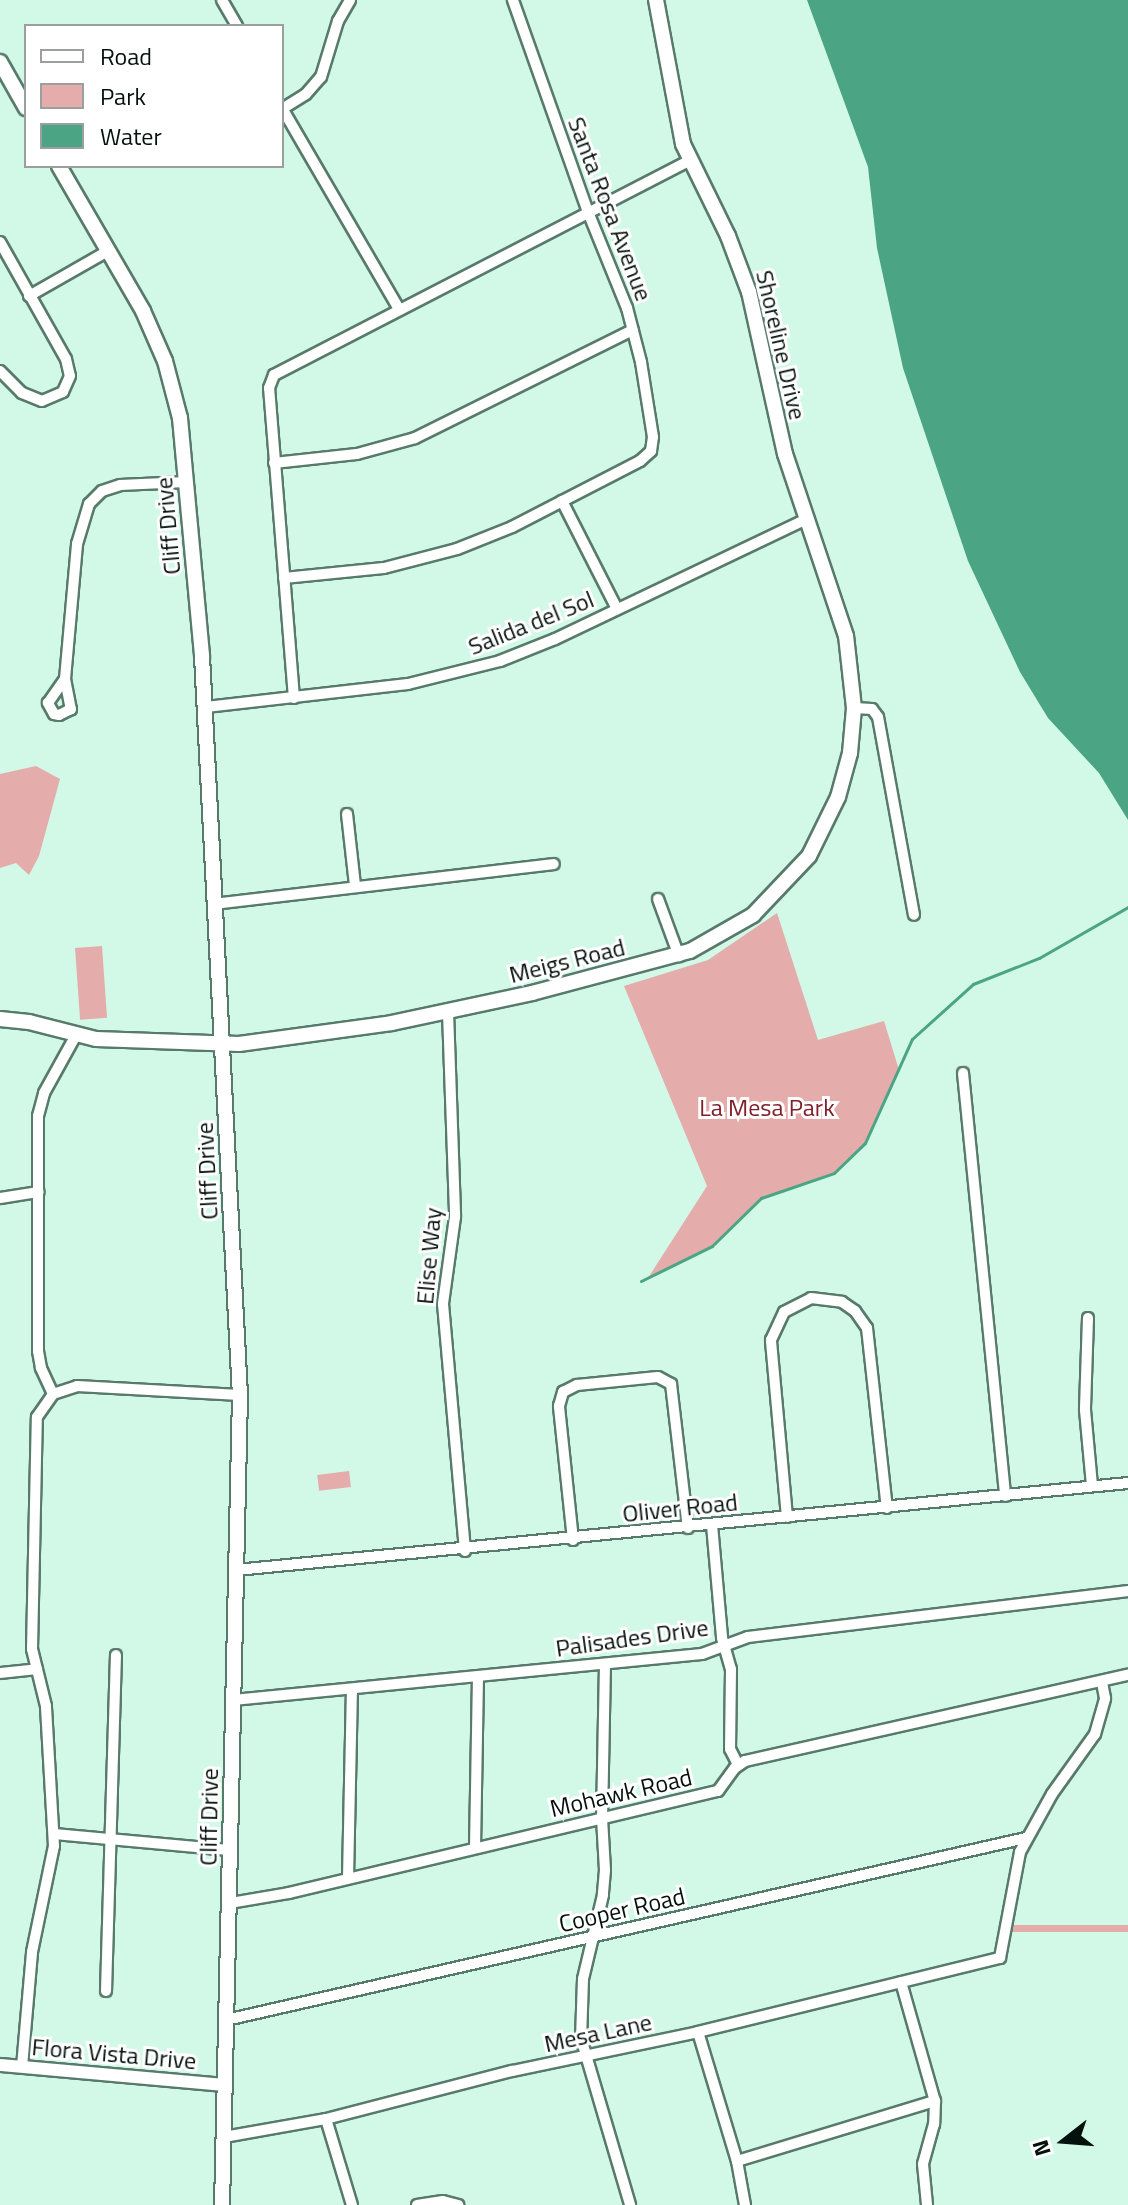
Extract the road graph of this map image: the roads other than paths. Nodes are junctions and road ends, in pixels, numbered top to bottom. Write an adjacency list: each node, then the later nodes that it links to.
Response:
1 (222, 0): 5 (street)
2 (350, 0): 8 (street)
3 (513, 0): 12 (street, Santa Rosa Avenue)
4 (656, 0): 10 (main road, Shoreline Drive)
5 (236, 24)
6 (0, 62): 7 (main road)
7 (24, 104)
8 (284, 108)
9 (284, 112): 16 (street)
10 (689, 161): 12 (street); 22 (main road, Shoreline Drive)
11 (60, 168): 14 (main road, Cliff Drive)
12 (588, 212): 16 (street); 17 (street, Santa Rosa Avenue)
13 (0, 242): 15 (street)
14 (108, 251): 15 (street); 20 (main road, Cliff Drive)
15 (29, 296): 18 (street)
16 (399, 309): 19 (street)
17 (633, 330): 19 (street); 21 (street, Santa Rosa Avenue)
18 (0, 371)
19 (274, 463): 24 (street)
20 (186, 482): 26 (street); 28 (main road, Cliff Drive)
21 (562, 501): 24 (street); 25 (street)
22 (807, 519): 23 (main road, Shoreline Drive); 25 (street, Salida del Sol)
23 (823, 563): 29 (main road, Meigs Road)
24 (284, 578): 27 (street)
25 (617, 609): 27 (street, Salida del Sol)
26 (65, 679)
27 (294, 698): 28 (street, Salida del Sol)
28 (206, 707): 34 (main road, Cliff Drive)
29 (854, 708): 35 (street); 36 (main road, Meigs Road)
30 (347, 814): 32 (street)
31 (554, 864): 32 (street)
32 (355, 885): 34 (street)
33 (658, 899): 36 (street)
34 (214, 904): 40 (main road, Cliff Drive)
35 (914, 915)
36 (679, 956): 37 (main road, Meigs Road)
37 (448, 1012): 40 (main road, Meigs Road); 55 (street, Elise Way)
38 (0, 1019): 39 (main road, Meigs Road)
39 (76, 1035): 40 (main road, Meigs Road); 42 (street)
40 (221, 1043): 46 (main road, Cliff Drive)
41 (963, 1073): 49 (street)
42 (39, 1192): 43 (street); 45 (street)
43 (0, 1198)
44 (1088, 1318): 48 (street)
45 (53, 1394): 46 (street); 61 (street)
46 (240, 1395): 56 (main road, Cliff Drive)
47 (1128, 1483): 48 (street, Oliver Road)
48 (1092, 1486): 49 (street, Oliver Road)
49 (1005, 1496): 50 (street, Oliver Road)
50 (887, 1508): 51 (street, Oliver Road); 51 (street)
51 (787, 1517): 52 (street, Oliver Road)
52 (712, 1525): 53 (street, Oliver Road); 58 (street)
53 (688, 1528): 54 (street, Oliver Road); 54 (street)
54 (573, 1540): 55 (street, Oliver Road)
55 (465, 1551): 56 (street, Oliver Road)
56 (236, 1570): 67 (main road, Cliff Drive)
57 (1128, 1591): 58 (street, Palisades Drive)
58 (725, 1646): 60 (street, Palisades Drive); 68 (street)
59 (116, 1655): 72 (street)
60 (605, 1664): 64 (street, Palisades Drive); 69 (street)
61 (37, 1669): 62 (street); 70 (street)
62 (0, 1673)
63 (1128, 1675): 65 (street)
64 (478, 1677): 66 (street, Palisades Drive); 73 (street)
65 (1102, 1682): 68 (street); 71 (street)
66 (352, 1689): 67 (street, Palisades Drive); 75 (street)
67 (233, 1700): 74 (main road, Cliff Drive)
68 (738, 1765): 69 (street, Mohawk Road)
69 (602, 1818): 73 (street, Mohawk Road); 77 (street)
70 (54, 1834): 72 (street); 84 (street)
71 (1026, 1838): 77 (street, Cooper Road); 78 (street, Mesa Lane)
72 (109, 1839): 74 (street); 79 (street)
73 (475, 1848): 75 (street, Mohawk Road)
74 (229, 1850): 76 (main road, Cliff Drive)
75 (348, 1878): 76 (street, Mohawk Road)
76 (230, 1903): 80 (main road, Cliff Drive)
77 (592, 1938): 80 (street, Cooper Road); 82 (street)
78 (901, 1982): 81 (street, Mesa Lane); 86 (street)
79 (106, 1991)
80 (226, 2020): 85 (main road, Cliff Drive)
81 (698, 2032): 82 (street, Mesa Lane); 89 (street)
82 (587, 2057): 87 (street, Mesa Lane); 94 (street)
83 (0, 2065): 84 (street, Flora Vista Drive)
84 (22, 2067): 85 (street, Flora Vista Drive)
85 (224, 2085): 88 (main road, Cliff Drive)
86 (935, 2101): 89 (street); 96 (street)
87 (326, 2119): 88 (street, Mesa Lane); 91 (street)
88 (224, 2137): 90 (main road, Cliff Drive)
89 (737, 2161): 95 (street)
90 (222, 2205)
91 (352, 2205)
92 (417, 2205): 93 (street)
93 (458, 2205)
94 (630, 2205)
95 (745, 2205)
96 (927, 2205)

